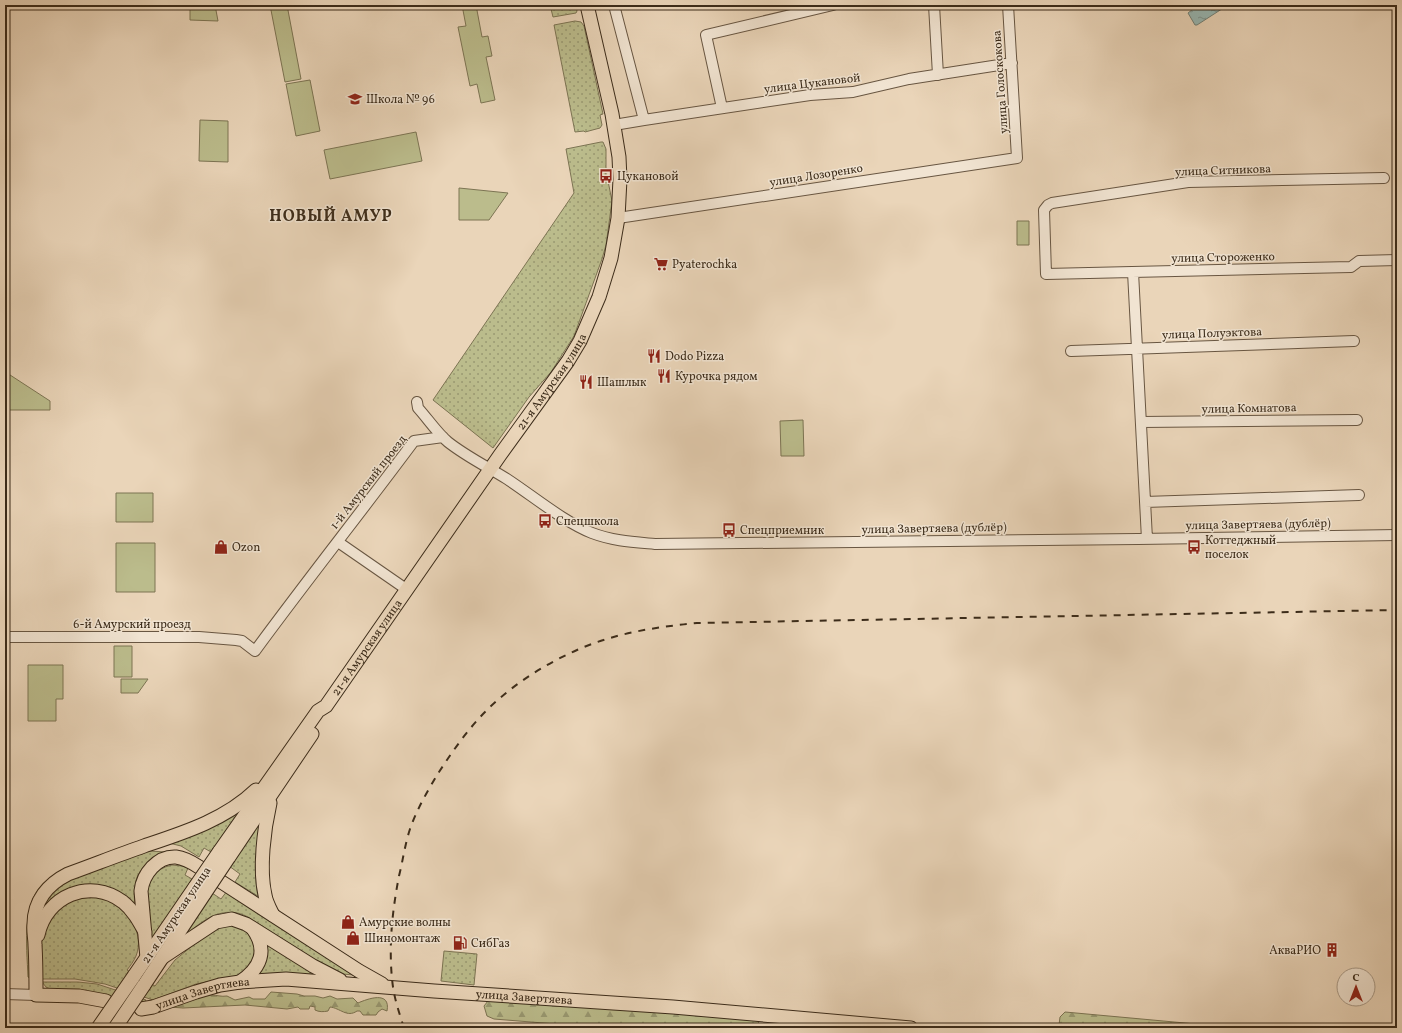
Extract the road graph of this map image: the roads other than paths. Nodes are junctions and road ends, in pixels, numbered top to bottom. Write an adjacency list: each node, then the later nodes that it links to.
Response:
1 (586, 5): 10 (main road, 21-я Амурская улица)
2 (614, 5): 9 (street)
3 (833, 5): 8 (street)
4 (934, 5): 7 (street)
5 (1008, 5): 6 (street, улица Голоскокова)
6 (1012, 63): 7 (street, улица Цукановой); 11 (street, улица Голоскокова)
7 (938, 75): 8 (street, улица Цукановой)
8 (722, 108): 9 (street, улица Цукановой)
9 (644, 120): 10 (street, улица Цукановой)
10 (614, 125): 13 (main road, 21-я Амурская улица)
11 (1017, 158): 13 (street, улица Лозоренко)
12 (1384, 178): 16 (street, улица Ситникова)
13 (618, 218): 24 (main road, 21-я Амурская улица)
14 (1397, 260): 15 (street, улица Стороженко)
15 (1133, 272): 16 (street, улица Стороженко); 18 (street)
16 (1046, 274)
17 (1354, 341): 18 (street, улица Полуэктова)
18 (1137, 349): 19 (street, улица Полуэктова); 22 (street)
19 (1071, 351)
20 (417, 402): 23 (street, улица Завертяева (дублёр))
21 (1357, 420): 22 (street, улица Комнатова)
22 (1141, 422): 26 (street)
23 (443, 437): 24 (street, улица Завертяева (дублёр)); 29 (street, 1-й Амурский проезд)
24 (491, 469): 28 (street, улица Завертяева (дублёр)); 30 (main road, 21-я Амурская улица)
25 (1359, 495): 26 (street)
26 (1145, 502): 28 (street)
27 (1397, 535): 28 (street, улица Завертяева (дублёр))
28 (1147, 539)
29 (338, 542): 30 (street, 1-й Амурский проезд); 32 (street, 1-й Амурский проезд)
30 (406, 589): 33 (main road, 21-я Амурская улица)
31 (5, 636): 32 (street, 6-й Амурский проезд)
32 (255, 651)
33 (267, 792): 34 (main road); 36 (main road, 21-я Амурская улица, bridge); 37 (main road)
34 (143, 847): 39 (main road); 40 (main road)
35 (220, 881): 37 (main road)
36 (200, 890): 41 (main road, 21-я Амурская улица); 42 (main road, 21-я Амурская улица)
37 (274, 916): 43 (main road)
38 (252, 927): 41 (main road); 44 (main road); 45 (main road)
39 (145, 932): 40 (main road); 42 (main road)
40 (36, 945): 48 (main road)
41 (163, 957): 52 (main road, 21-я Амурская улица, bridge)
42 (147, 958): 51 (main road, 21-я Амурская улица, bridge)
43 (359, 971): 45 (main road); 46 (main road)
44 (240, 982): 45 (main road, улица Завертяева); 50 (main road, улица Завертяева)
45 (354, 984): 46 (main road, улица Завертяева)
46 (385, 986): 53 (main road, улица Завертяева)
47 (5, 994): 48 (street)
48 (36, 995): 49 (main road)
49 (106, 1001)
50 (141, 1008)
51 (98, 1028)
52 (116, 1028)
53 (911, 1028)

